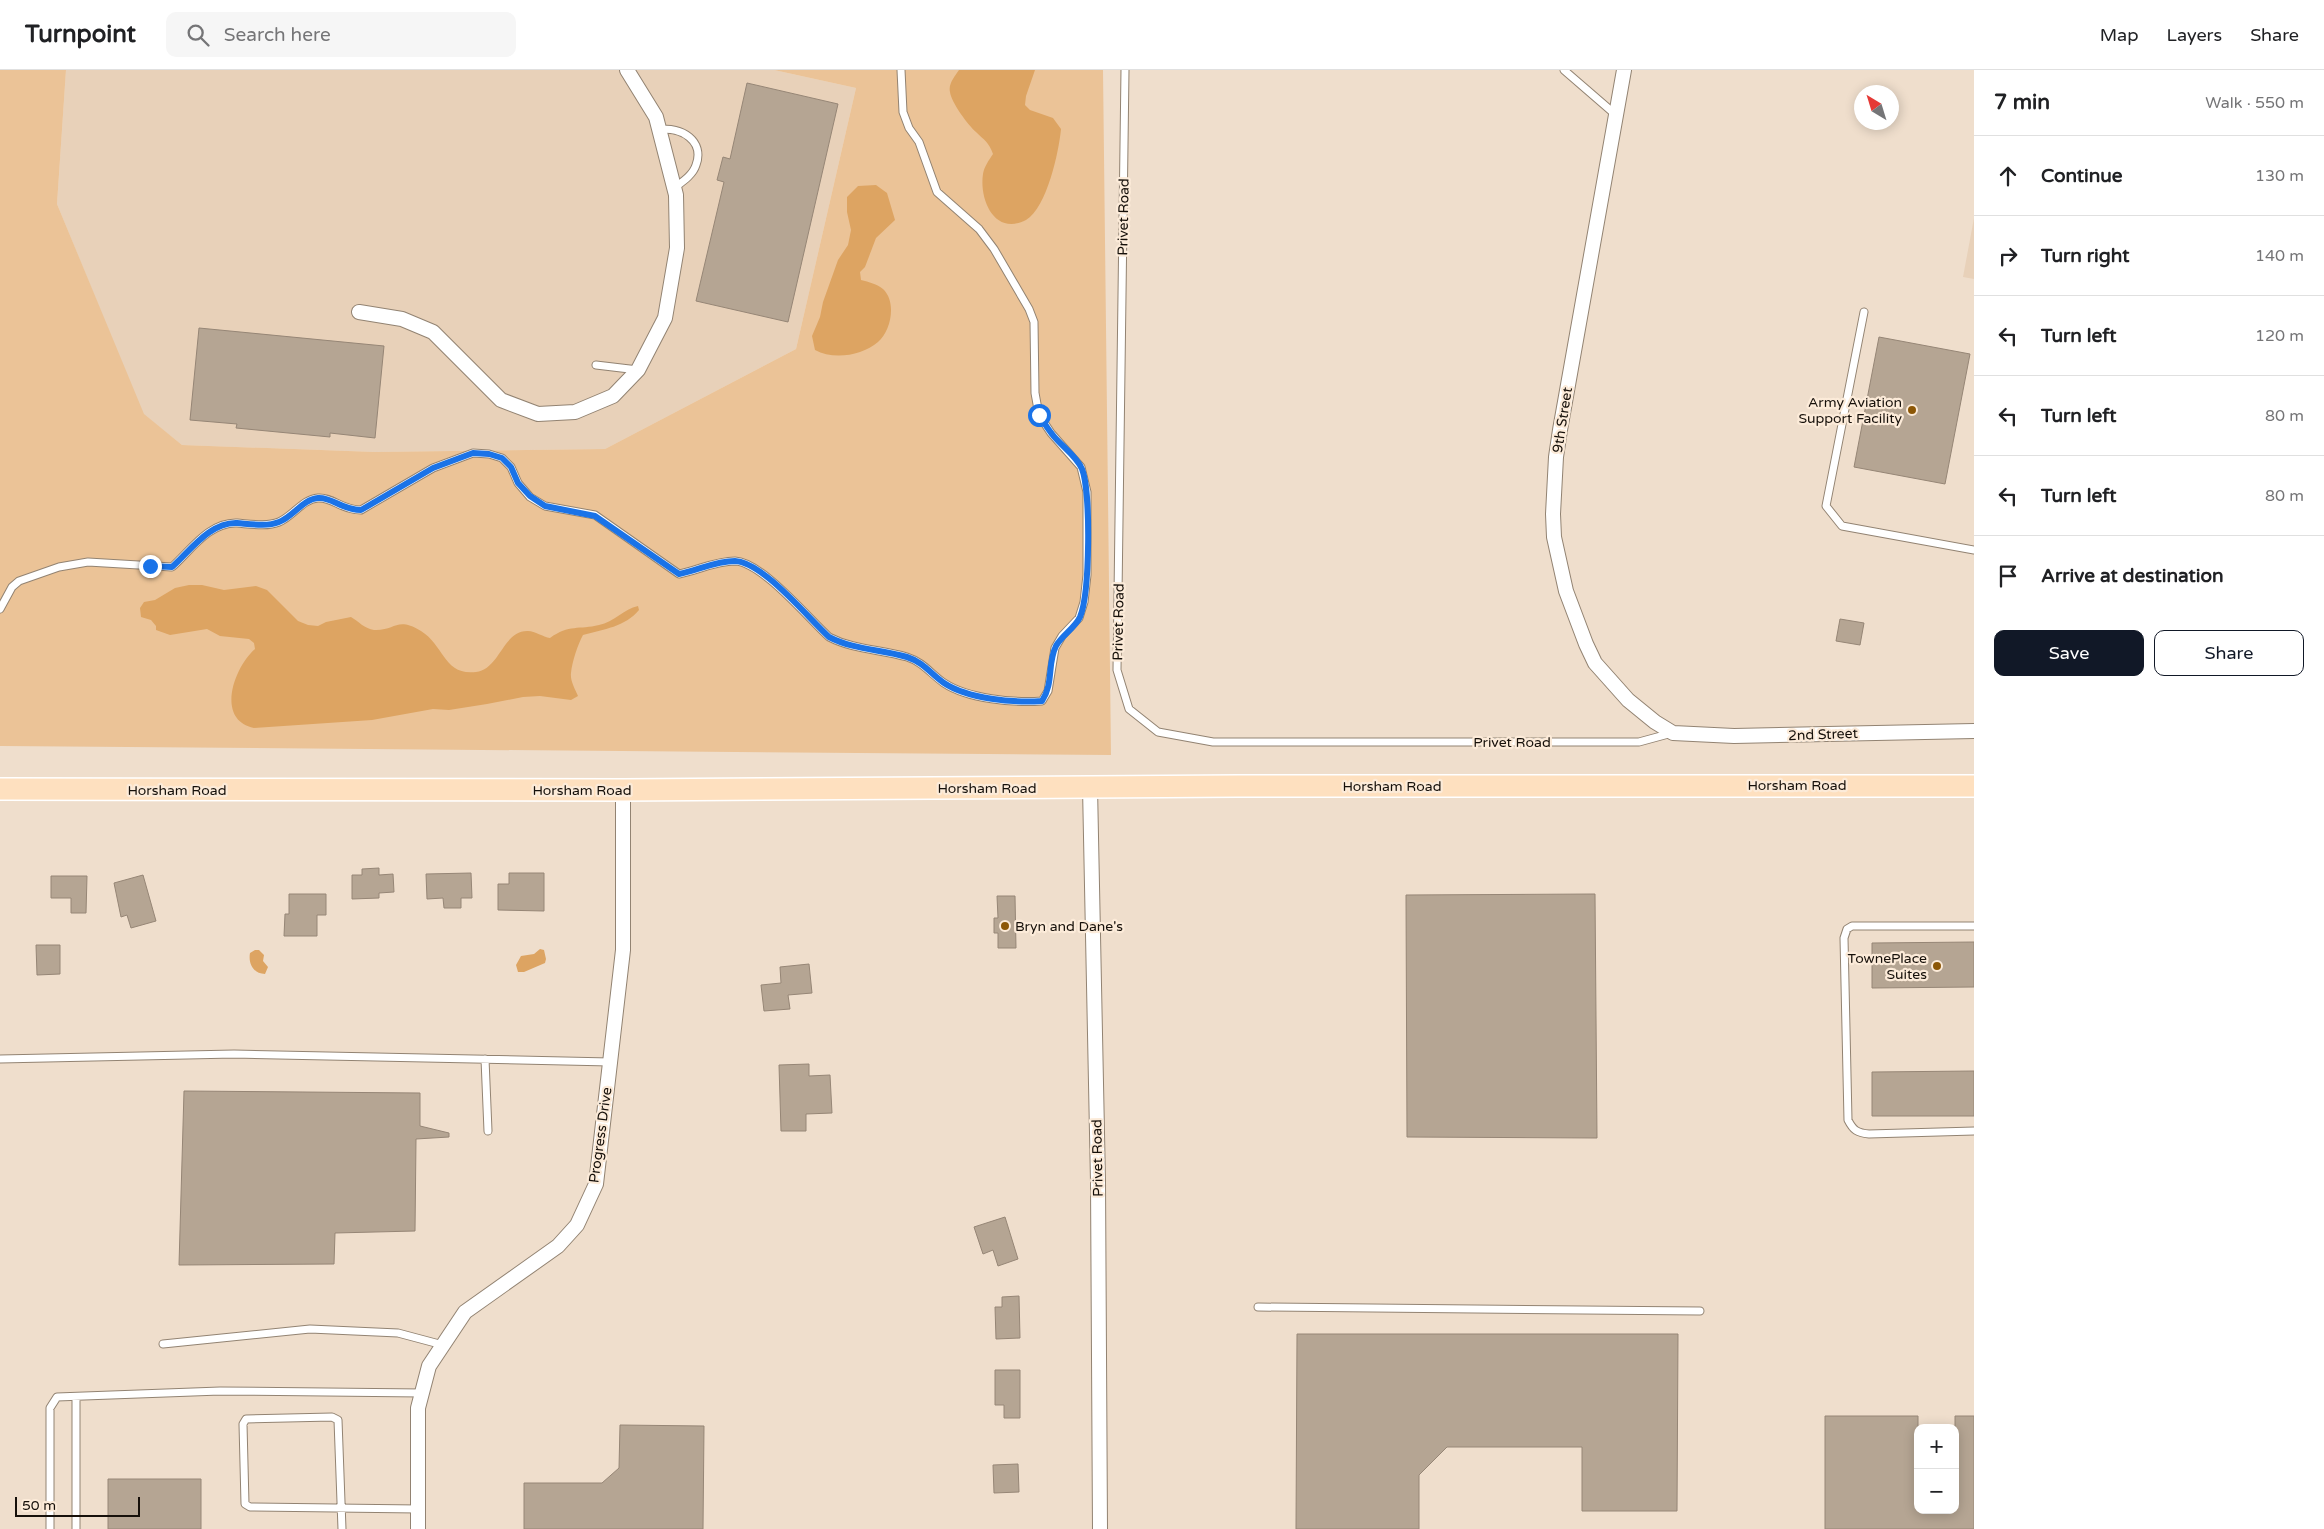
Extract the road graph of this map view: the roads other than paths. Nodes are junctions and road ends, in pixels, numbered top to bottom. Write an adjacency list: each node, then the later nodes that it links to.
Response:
1 (627, 70): 7 (street)
2 (901, 70): 14 (lane)
3 (1125, 70): 16 (lane, Privet Road)
4 (1564, 70): 6 (lane)
5 (1624, 70): 6 (street, 9th Street)
6 (1616, 115): 16 (street, 9th Street)
7 (659, 130): 8 (street); 8 (lane)
8 (674, 188): 12 (street)
9 (359, 312): 12 (street)
10 (1864, 312): 13 (lane)
11 (596, 365): 12 (lane)
12 (638, 370)
13 (1974, 550)
14 (0, 608)
15 (1974, 731): 16 (street, 2nd Street)
16 (1673, 733)
17 (1974, 786): 18 (main road, Horsham Road)
18 (1090, 787): 20 (main road, Horsham Road); 39 (street, Privet Road)
19 (0, 789): 20 (main road, Horsham Road)
20 (623, 790): 24 (street, Progress Drive)
21 (1974, 926): 26 (lane)
22 (0, 1059): 23 (lane)
23 (485, 1060): 24 (lane); 25 (lane)
24 (610, 1062): 30 (street, Progress Drive)
25 (488, 1131)
26 (1974, 1131)
27 (1258, 1307): 28 (lane)
28 (1700, 1311)
29 (163, 1344): 30 (lane)
30 (443, 1345): 31 (street, Progress Drive)
31 (422, 1393): 32 (lane); 34 (street, Progress Drive)
32 (76, 1396): 35 (lane); 36 (lane)
33 (342, 1508): 33 (lane); 34 (lane); 37 (lane)
34 (418, 1509): 38 (street, Progress Drive)
35 (50, 1529)
36 (76, 1529)
37 (342, 1529)
38 (418, 1529)
39 (1100, 1529)

